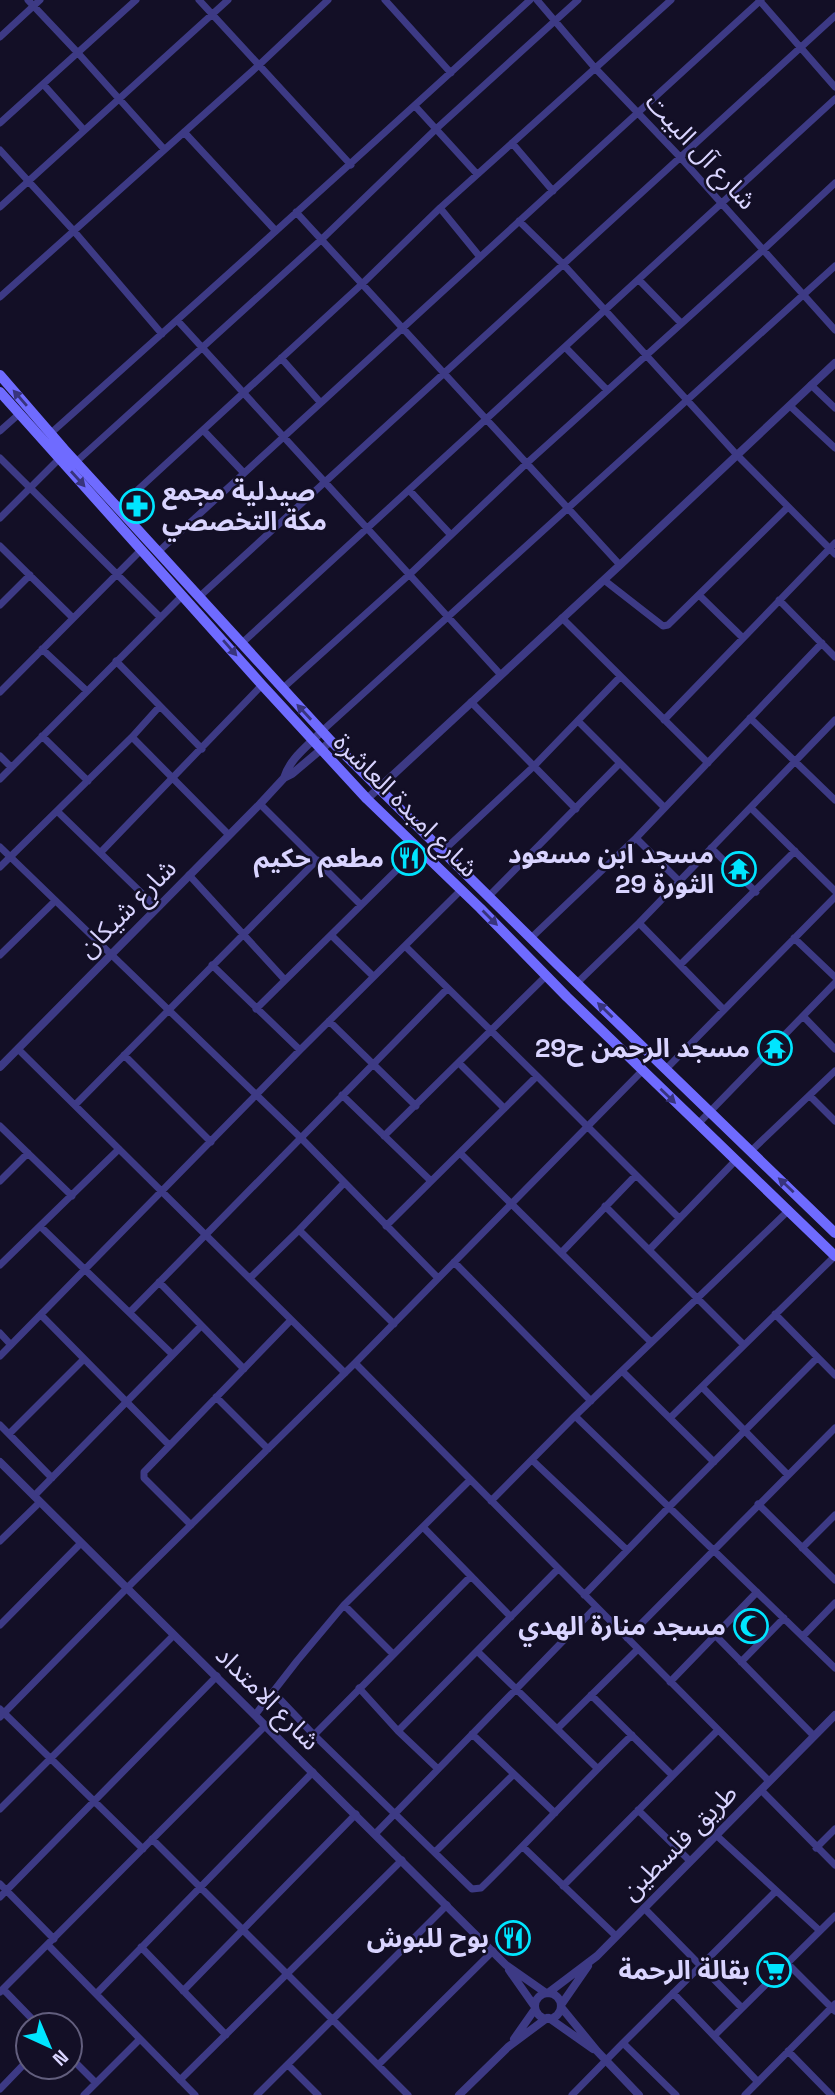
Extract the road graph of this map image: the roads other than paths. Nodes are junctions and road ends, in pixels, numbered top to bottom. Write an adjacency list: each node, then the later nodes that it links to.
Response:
1 (40, 0): 13 (street)
2 (136, 0): 20 (street)
3 (200, 0): 15 (street)
4 (228, 0): 15 (street)
5 (328, 0): 21 (street)
6 (386, 0): 23 (street)
7 (515, 0): 14 (street)
8 (530, 0): 14 (street)
9 (537, 0): 17 (street, شارع آل البيت)
10 (578, 0): 17 (street)
11 (671, 0): 22 (street)
12 (760, 0): 19 (street); 29 (street)
13 (30, 3): 18 (street); 20 (street)
14 (522, 8): 23 (street)
15 (213, 14): 21 (street); 26 (street)
16 (835, 16): 19 (street)
17 (556, 21): 22 (street, شارع آل البيت); 31 (street)
18 (0, 37)
19 (800, 48): 25 (street); 37 (street)
20 (78, 53): 24 (street); 26 (street)
21 (259, 65): 33 (street); 38 (street)
22 (596, 68): 29 (street, شارع آل البيت); 34 (street)
23 (451, 74): 28 (street)
24 (43, 84): 30 (street); 32 (street)
25 (835, 88)
26 (119, 98): 32 (street); 35 (street)
27 (835, 99): 43 (street)
28 (415, 106): 31 (street); 38 (street)
29 (638, 114): 37 (street, شارع آل البيت); 42 (street)
30 (0, 123)
31 (436, 129): 39 (street); 50 (street)
32 (84, 130): 40 (street)
33 (184, 132): 35 (street); 49 (street)
34 (512, 143): 39 (street); 42 (street)
35 (164, 149): 48 (street)
36 (0, 150): 40 (street)
37 (680, 157): 43 (street, شارع آل البيت); 53 (street)
38 (351, 165): 46 (street)
39 (477, 174): 45 (street)
40 (29, 181): 44 (street); 48 (street)
41 (835, 183): 51 (street)
42 (552, 191): 47 (street)
43 (721, 204): 51 (street, شارع آل البيت); 55 (street)
44 (0, 207)
45 (440, 208): 52 (street); 56 (street)
46 (296, 212): 49 (street); 50 (street)
47 (519, 221): 52 (street); 53 (street)
48 (73, 230): 58 (street); 64 (street)
49 (275, 230): 60 (street)
50 (322, 239): 56 (street); 65 (street)
51 (763, 250): 57 (street, شارع آل البيت); 61 (street)
52 (480, 257): 62 (street)
53 (564, 265): 59 (street); 70 (street)
54 (835, 266): 57 (street)
55 (639, 280): 59 (street); 61 (street)
56 (362, 284): 62 (street); 68 (street)
57 (803, 295): 63 (street, شارع آل البيت); 76 (street)
58 (0, 296)
59 (605, 310): 66 (street); 67 (street)
60 (177, 320): 64 (street); 65 (street)
61 (681, 323): 67 (street)
62 (402, 328): 70 (street); 77 (street)
63 (835, 330)
64 (162, 334): 84 (street)
65 (202, 347): 75 (street); 90 (street)
66 (565, 347): 73 (street); 81 (street)
67 (645, 355): 73 (street); 76 (street)
68 (281, 358): 75 (street); 77 (street)
69 (835, 363): 72 (street)
70 (444, 374): 81 (street); 93 (street)
71 (0, 375): 84 (main road, شارع امبدة العاشرة, one-way to 71)
72 (811, 385): 78 (street); 79 (street)
73 (607, 390): 91 (street)
74 (0, 392): 80 (main road, شارع امبدة العاشرة)
75 (243, 392): 82 (street); 85 (street)
76 (687, 401): 87 (street); 98 (street)
77 (320, 402): 85 (street)
78 (790, 406): 86 (street); 87 (street)
79 (835, 408)
80 (19, 414): 83 (street); 89 (main road, شارع امبدة العاشرة)
81 (486, 419): 91 (street); 95 (street)
82 (202, 430): 92 (street); 97 (street)
83 (0, 431)
84 (51, 433): 90 (main road, شارع امبدة العاشرة)
85 (283, 436): 92 (street); 93 (street)
86 (835, 448)
87 (737, 455): 96 (street); 106 (street)
88 (0, 458): 94 (street)
89 (59, 459): 94 (street); 104 (main road, شارع امبدة العاشرة, one-way to 104)
90 (76, 462): 97 (main road, شارع امبدة العاشرة)
91 (527, 463): 98 (street); 101 (street)
92 (243, 472): 105 (street)
93 (326, 482): 100 (street); 113 (street)
94 (30, 487): 99 (street); 107 (street)
95 (409, 490): 100 (street); 101 (street)
96 (788, 507): 103 (street); 112 (street)
97 (118, 508): 105 (main road, شارع امبدة العاشرة)
98 (568, 508): 106 (street); 118 (street)
99 (0, 518)
100 (368, 528): 108 (street); 121 (street)
101 (451, 535): 108 (street)
102 (0, 546): 109 (street)
103 (833, 548): 114 (street)
104 (141, 550): 107 (street); 111 (main road, شارع امبدة العاشرة)
105 (158, 552): 113 (main road, شارع امبدة العاشرة)
106 (620, 565): 110 (street)
107 (116, 574): 116 (street); 117 (street)
108 (410, 574): 118 (street); 129 (street)
109 (30, 575): 115 (street); 117 (street)
110 (604, 580): 112 (street); 119 (street)
111 (183, 595): 116 (street); 128 (main road, شارع امبدة العاشرة, one-way to 128)
112 (699, 595): 120 (street)
113 (199, 597): 121 (main road, شارع امبدة العاشرة)
114 (779, 600): 120 (street); 122 (street)
115 (0, 605)
116 (160, 617): 125 (street)
117 (73, 618): 123 (street)
118 (447, 618): 126 (street); 138 (street)
119 (562, 618): 126 (street); 127 (street)
120 (743, 638): 135 (street)
121 (242, 643): 129 (main road, شارع امبدة العاشرة)
122 (822, 643): 124 (street); 134 (street)
123 (42, 649): 130 (street); 131 (street)
124 (835, 657)
125 (116, 661): 130 (street); 133 (street)
126 (501, 675): 132 (street)
127 (620, 677): 135 (street); 137 (street)
128 (262, 685): 141 (main road, شارع امبدة العاشرة); 143 (street)
129 (282, 689): 138 (main road, شارع امبدة العاشرة, one-way to 129)
130 (87, 691): 139 (street)
131 (0, 692)
132 (471, 702): 149 (street); 155 (street)
133 (159, 707): 140 (street); 143 (street)
134 (750, 718): 146 (street); 148 (street)
135 (664, 720): 148 (street)
136 (835, 720): 146 (street)
137 (578, 721): 147 (street); 149 (street)
138 (322, 731): 141 (street, شارع شيكان); 142 (main road, شارع امبدة العاشرة)
139 (42, 736): 150 (street); 154 (street)
140 (132, 737): 151 (street); 154 (street)
141 (313, 741): 144 (main road, شارع امبدة العاشرة); 152 (street, شارع شيكان)
142 (331, 741): 144 (street, شارع شيكان); 155 (main road, شارع امبدة العاشرة)
143 (202, 749): 151 (street)
144 (322, 750): 152 (street, شارع شيكان); 156 (main road, شارع امبدة العاشرة)
145 (0, 756): 150 (street)
146 (794, 762): 157 (street); 160 (street)
147 (620, 763): 159 (street); 161 (street)
148 (708, 763): 159 (street)
149 (533, 766): 161 (street); 168 (street)
150 (12, 767): 153 (street)
151 (173, 778): 163 (street); 170 (street)
152 (284, 778): 158 (street, شارع شيكان)
153 (0, 779)
154 (88, 781): 162 (street)
155 (378, 787): 156 (street); 168 (main road, شارع امبدة العاشرة)
156 (367, 799): 167 (main road, شارع امبدة العاشرة)
157 (835, 800)
158 (261, 804): 163 (street, شارع شيكان); 172 (street)
159 (664, 807): 164 (street)
160 (751, 808): 166 (street); 169 (street)
161 (576, 809): 179 (street)
162 (57, 811): 170 (street); 171 (street)
163 (229, 835): 174 (street, شارع شيكان)
164 (636, 838): 175 (street); 187 (street)
165 (0, 847): 171 (street)
166 (711, 848): 175 (street); 178 (street)
167 (418, 849): 176 (main road, شارع امبدة العاشرة); 182 (street)
168 (443, 851): 179 (main road, شارع امبدة العاشرة)
169 (794, 851): 177 (street); 178 (street)
170 (101, 852): 183 (street)
171 (10, 857): 173 (street); 181 (street)
172 (317, 860): 182 (street); 185 (street)
173 (0, 867)
174 (189, 876): 183 (street, شارع شيكان); 185 (street)
175 (679, 881): 184 (street)
176 (461, 890): 189 (street); 193 (main road, شارع امبدة العاشرة, one-way to 193)
177 (835, 891)
178 (756, 892): 195 (street)
179 (489, 896): 187 (main road, شارع امبدة العاشرة)
180 (835, 897): 188 (street)
181 (55, 901): 191 (street); 192 (street)
182 (361, 905): 186 (street)
183 (157, 908): 192 (street, شارع شيكان)
184 (639, 923): 195 (street); 200 (street)
185 (242, 934): 194 (street); 199 (street)
186 (331, 935): 196 (street); 199 (street)
187 (531, 938): 190 (main road, شارع امبدة العاشرة)
188 (794, 938): 198 (street); 205 (street)
189 (405, 946): 196 (street); 202 (street)
190 (546, 952): 193 (main road); 200 (main road, شارع امبدة العاشرة)
191 (0, 955)
192 (110, 955): 204 (street); 209 (street, شارع شيكان)
193 (534, 963): 197 (main road, شارع امبدة العاشرة)
194 (212, 965): 203 (street); 204 (street)
195 (680, 965): 205 (street)
196 (373, 976): 207 (street)
197 (546, 976): 208 (street); 217 (main road, شارع امبدة العاشرة)
198 (835, 977)
199 (285, 980): 203 (street)
200 (577, 983): 216 (main road, شارع امبدة العاشرة, one-way to 200)
201 (835, 983): 206 (street)
202 (447, 989): 208 (street); 214 (street)
203 (256, 1009): 211 (street)
204 (168, 1010): 212 (street); 220 (street)
205 (724, 1010): 216 (street)
206 (803, 1016): 210 (street); 226 (street)
207 (329, 1021): 211 (street); 214 (street)
208 (491, 1031): 213 (street); 219 (street)
209 (18, 1049): 215 (street, شارع شيكان); 223 (street)
210 (835, 1049)
211 (300, 1050): 220 (street)
212 (124, 1055): 223 (street); 233 (street)
213 (459, 1063): 224 (street); 225 (street)
214 (372, 1064): 221 (street); 224 (street)
215 (0, 1067)
216 (667, 1068): 226 (main road, شارع امبدة العاشرة)
217 (643, 1070): 228 (main road, شارع امبدة العاشرة, one-way to 228); 229 (street)
218 (835, 1071): 222 (street)
219 (537, 1076): 225 (street); 229 (street)
220 (256, 1095): 232 (street); 233 (street)
221 (342, 1095): 231 (street); 232 (street)
222 (810, 1096): 227 (street); 235 (street)
223 (75, 1105): 234 (street)
224 (416, 1106): 231 (street)
225 (505, 1108): 237 (street)
226 (710, 1111): 228 (street); 235 (main road, شارع امبدة العاشرة)
227 (835, 1121)
228 (698, 1124): 238 (main road, شارع امبدة العاشرة)
229 (587, 1125): 239 (street); 245 (street)
230 (0, 1126): 236 (street)
231 (384, 1136): 241 (street)
232 (301, 1138): 242 (street); 253 (street)
233 (211, 1142): 243 (street)
234 (119, 1149): 243 (street); 244 (street)
235 (751, 1151): 252 (main road, شارع امبدة العاشرة, one-way to 235)
236 (28, 1153): 240 (street); 244 (street)
237 (460, 1153): 241 (street); 245 (street)
238 (736, 1160): 247 (main road, شارع امبدة العاشرة); 248 (street)
239 (636, 1175): 246 (street); 248 (street)
240 (0, 1181)
241 (431, 1181): 250 (street)
242 (344, 1183): 250 (street); 251 (street)
243 (162, 1191): 253 (street); 259 (street)
244 (72, 1196): 249 (street)
245 (512, 1204): 255 (street); 257 (street)
246 (606, 1206): 254 (street); 255 (street)
247 (789, 1210): 256 (main road, شارع امبدة العاشرة); 263 (street)
248 (679, 1218): 254 (street)
249 (40, 1226): 258 (street); 259 (street)
250 (386, 1226): 261 (street)
251 (299, 1230): 260 (street); 268 (street)
252 (835, 1233)
253 (205, 1235): 260 (street); 262 (street)
254 (649, 1250): 263 (street)
255 (561, 1252): 271 (street)
256 (835, 1256): 265 (street)
257 (454, 1262): 261 (street); 286 (street)
258 (0, 1265)
259 (85, 1269): 264 (street); 266 (street)
260 (250, 1278): 267 (street)
261 (438, 1278): 268 (street)
262 (159, 1282): 264 (street); 269 (street)
263 (697, 1299): 271 (street); 273 (street)
264 (130, 1312): 274 (street)
265 (775, 1314): 273 (street); 277 (street)
266 (41, 1315): 272 (street); 276 (street)
267 (291, 1320): 279 (street); 281 (street)
268 (394, 1324): 278 (street)
269 (201, 1326): 274 (street); 279 (street)
270 (0, 1333): 272 (street)
271 (652, 1342): 280 (street)
272 (11, 1345): 275 (street)
273 (744, 1345): 283 (street)
274 (172, 1354): 285 (street)
275 (0, 1356)
276 (84, 1359): 285 (street); 292 (street)
277 (817, 1359): 282 (street); 290 (street)
278 (355, 1363): 281 (street); 300 (street)
279 (244, 1369): 284 (street)
280 (622, 1371): 286 (street); 288 (street)
281 (345, 1373): 294 (street)
282 (835, 1375)
283 (702, 1387): 288 (street); 290 (street)
284 (216, 1397): 293 (street); 294 (street)
285 (127, 1401): 293 (street); 299 (street)
286 (591, 1401): 287 (street)
287 (575, 1416): 295 (street); 304 (street)
288 (670, 1418): 297 (street)
289 (0, 1425): 292 (street)
290 (745, 1431): 297 (street); 298 (street)
291 (834, 1431): 298 (street)
292 (9, 1434): 299 (street)
293 (169, 1445): 306 (street)
294 (268, 1449): 306 (street)
295 (532, 1460): 302 (street); 312 (street)
296 (0, 1462): 301 (street, شارع الامتداد)
297 (714, 1462): 304 (street)
298 (788, 1475): 303 (street)
299 (52, 1478): 301 (street)
300 (470, 1480): 302 (street); 307 (street)
301 (37, 1499): 308 (street); 309 (street, شارع الامتداد)
302 (491, 1501): 313 (street)
303 (758, 1504): 310 (street); 311 (street)
304 (669, 1507): 311 (street); 312 (street)
305 (835, 1515): 310 (street)
306 (191, 1525): 316 (street)
307 (422, 1527): 314 (street); 320 (street)
308 (0, 1541)
309 (81, 1543): 316 (street, شارع الامتداد); 324 (street)
310 (802, 1548): 315 (street)
311 (713, 1549): 317 (street); 328 (street)
312 (627, 1550): 318 (street)
313 (558, 1569): 318 (street); 322 (street)
314 (471, 1576): 322 (street); 331 (street)
315 (835, 1580)
316 (127, 1588): 325 (street, شارع الامتداد); 340 (street)
317 (757, 1592): 323 (street); 326 (street)
318 (584, 1595): 321 (street)
319 (835, 1603): 327 (street)
320 (344, 1605): 331 (street); 338 (street)
321 (596, 1607): 328 (street); 337 (street)
322 (511, 1617): 330 (street)
323 (784, 1618): 327 (street); 332 (street)
324 (0, 1625)
325 (174, 1635): 334 (street, شارع الامتداد); 351 (street)
326 (716, 1636): 332 (street); 335 (street)
327 (803, 1636): 333 (street)
328 (626, 1638): 329 (street)
329 (638, 1650): 335 (street); 339 (street)
330 (477, 1651): 337 (street); 346 (street)
331 (393, 1654): 336 (street)
332 (741, 1662): 350 (street)
333 (835, 1668)
334 (216, 1676): 341 (street, شارع الامتداد); 359 (street)
335 (670, 1682): 345 (street)
336 (359, 1688): 346 (street); 348 (street)
337 (516, 1689): 344 (street); 347 (street)
338 (274, 1693): 341 (street); 348 (street)
339 (591, 1695): 344 (street); 349 (street)
340 (1, 1713): 351 (street)
341 (255, 1715): 343 (street, شارع الامتداد)
342 (835, 1715): 350 (street, طريق فلسطين)
343 (265, 1726): 354 (street, شارع الامتداد); 368 (street)
344 (556, 1729): 352 (street)
345 (718, 1730): 356 (street); 357 (street)
346 (398, 1731): 353 (street)
347 (472, 1734): 353 (street); 355 (street)
348 (314, 1735): 364 (street)
349 (632, 1735): 352 (street); 356 (street)
350 (814, 1736): 357 (street, طريق فلسطين)
351 (51, 1758): 359 (street); 360 (street)
352 (597, 1768): 362 (street)
353 (438, 1769): 364 (street)
354 (313, 1772): 363 (street, شارع الامتداد); 378 (street)
355 (514, 1773): 362 (street); 372 (street)
356 (672, 1775): 361 (street)
357 (769, 1781): 358 (street, طريق فلسطين)
358 (761, 1790): 367 (street, طريق فلسطين); 370 (street)
359 (94, 1801): 371 (street); 379 (street)
360 (0, 1809)
361 (638, 1810): 374 (street); 377 (street)
362 (555, 1813): 369 (street)
363 (356, 1814): 366 (street, شارع الامتداد); 385 (street)
364 (394, 1814): 366 (street); 372 (street)
365 (835, 1829): 370 (street)
366 (376, 1833): 373 (street, شارع الامتداد)
367 (716, 1835): 374 (street, طريق فلسطين); 380 (street)
368 (152, 1839): 371 (street); 378 (street)
369 (523, 1847): 372 (street); 377 (street)
370 (816, 1847): 375 (street)
371 (143, 1849): 388 (street)
372 (435, 1852)
373 (402, 1860): 382 (street, شارع الامتداد); 396 (street)
374 (690, 1861): 383 (street, طريق فلسطين)
375 (835, 1865)
376 (0, 1884): 379 (street)
377 (563, 1886): 387 (street)
378 (200, 1887): 385 (street); 390 (street)
379 (6, 1890): 381 (street); 388 (street)
380 (776, 1891): 386 (street); 395 (street)
381 (0, 1897)
382 (447, 1905): 391 (street, شارع الامتداد); 408 (street)
383 (644, 1908): 387 (street, طريق فلسطين); 395 (street)
384 (835, 1916): 386 (street)
385 (244, 1931): 396 (street); 398 (street)
386 (820, 1931): 393 (street)
387 (615, 1936): 392 (street, طريق فلسطين)
388 (54, 1938): 389 (street)
389 (48, 1945): 397 (street); 401 (street)
390 (141, 1947): 398 (street); 401 (street)
391 (494, 1951): 394 (street, شارع الامتداد); 418 (street)
392 (597, 1956): 399 (street, طريق فلسطين); 402 (street)
393 (788, 1964): 404 (street); 405 (street)
394 (506, 1965): 399 (street, شارع الامتداد); 403 (street, شارع الامتداد)
395 (701, 1966): 400 (street); 404 (street)
396 (287, 1974): 408 (street); 409 (street)
397 (1, 1991): 406 (street)
398 (183, 1991): 409 (street)
399 (547, 1993): 402 (street); 403 (street)
400 (673, 1993): 410 (street); 412 (street)
401 (96, 1994): 411 (street)
402 (561, 2006): 407 (street); 414 (street)
403 (535, 2008): 407 (street); 413 (street)
404 (742, 2008): 410 (street)
405 (834, 2008): 415 (street)
406 (23, 2011)
407 (548, 2018): 413 (street); 414 (street)
408 (332, 2020): 417 (street); 418 (street)
409 (226, 2035): 421 (street)
410 (715, 2035): 422 (street)
411 (140, 2039): 421 (street); 423 (street)
412 (623, 2043): 416 (street); 433 (street)
413 (508, 2047): 430 (street)
414 (597, 2051): 416 (street)
415 (788, 2052): 422 (street); 435 (street)
416 (605, 2061): 431 (street); 432 (street)
417 (288, 2064): 427 (street); 428 (street)
418 (378, 2065): 429 (street)
419 (84, 2071): 423 (street)
420 (14, 2074): 424 (street)
421 (180, 2080): 426 (street)
422 (758, 2082): 434 (street)
423 (96, 2083): 425 (street)
424 (0, 2089)
425 (84, 2095)
426 (195, 2095)
427 (257, 2095)
428 (318, 2095)
429 (408, 2095)
430 (459, 2095)
431 (572, 2095)
432 (639, 2095)
433 (676, 2095)
434 (745, 2095)
435 (831, 2095)

